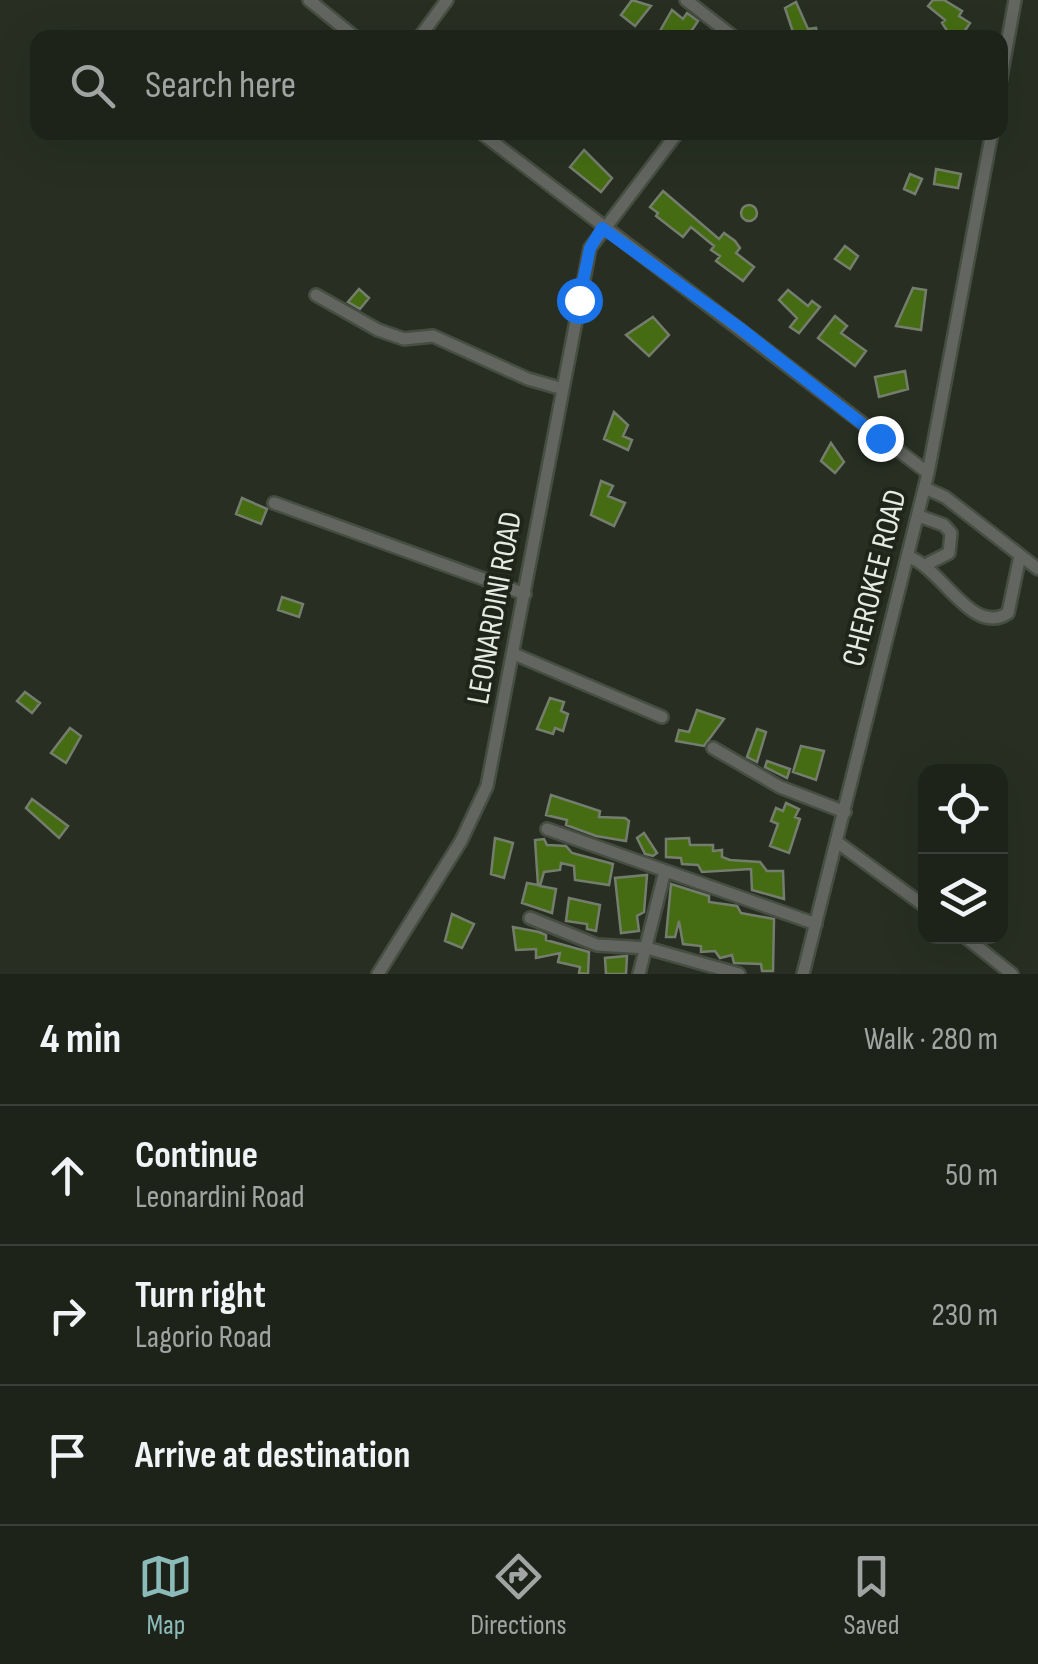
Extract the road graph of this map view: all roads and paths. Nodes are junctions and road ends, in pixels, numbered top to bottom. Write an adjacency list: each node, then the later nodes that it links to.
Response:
1 (309, 0): 5 (street)
2 (446, 0): 6 (street)
3 (686, 0): 7 (street)
4 (1015, 0): 8 (street)
5 (346, 30)
6 (424, 30)
7 (725, 30)
8 (1008, 39)
9 (490, 140): 12 (street)
10 (672, 140): 12 (street, LEONARDINI ROAD)
11 (990, 140): 15 (street, CHEROKEE ROAD)
12 (602, 228): 14 (street, LEONARDINI ROAD); 15 (street)
13 (316, 295): 14 (street)
14 (563, 389): 23 (street, LEONARDINI ROAD)
15 (928, 473): 16 (street, CHEROKEE ROAD)
16 (925, 488): 18 (street, CHEROKEE ROAD); 20 (street)
17 (274, 503): 23 (street)
18 (918, 516): 19 (street, CHEROKEE ROAD); 21 (street)
19 (909, 556): 21 (street); 27 (street, CHEROKEE ROAD)
20 (1020, 556): 21 (street); 22 (street)
21 (929, 563)
22 (1038, 569)
23 (526, 594): 24 (street, LEONARDINI ROAD)
24 (514, 654): 25 (street); 36 (street, LEONARDINI ROAD)
25 (662, 718)
26 (713, 748): 27 (street)
27 (844, 812): 29 (street, CHEROKEE ROAD)
28 (548, 829): 30 (street)
29 (837, 842): 31 (street); 33 (street, CHEROKEE ROAD)
30 (665, 871): 33 (street); 35 (street)
31 (918, 900)
32 (530, 918): 35 (street)
33 (816, 924): 39 (street, CHEROKEE ROAD)
34 (974, 944): 40 (street)
35 (647, 948): 37 (street); 38 (street)
36 (378, 974)
37 (639, 974)
38 (738, 974)
39 (803, 974)
40 (1012, 974)

